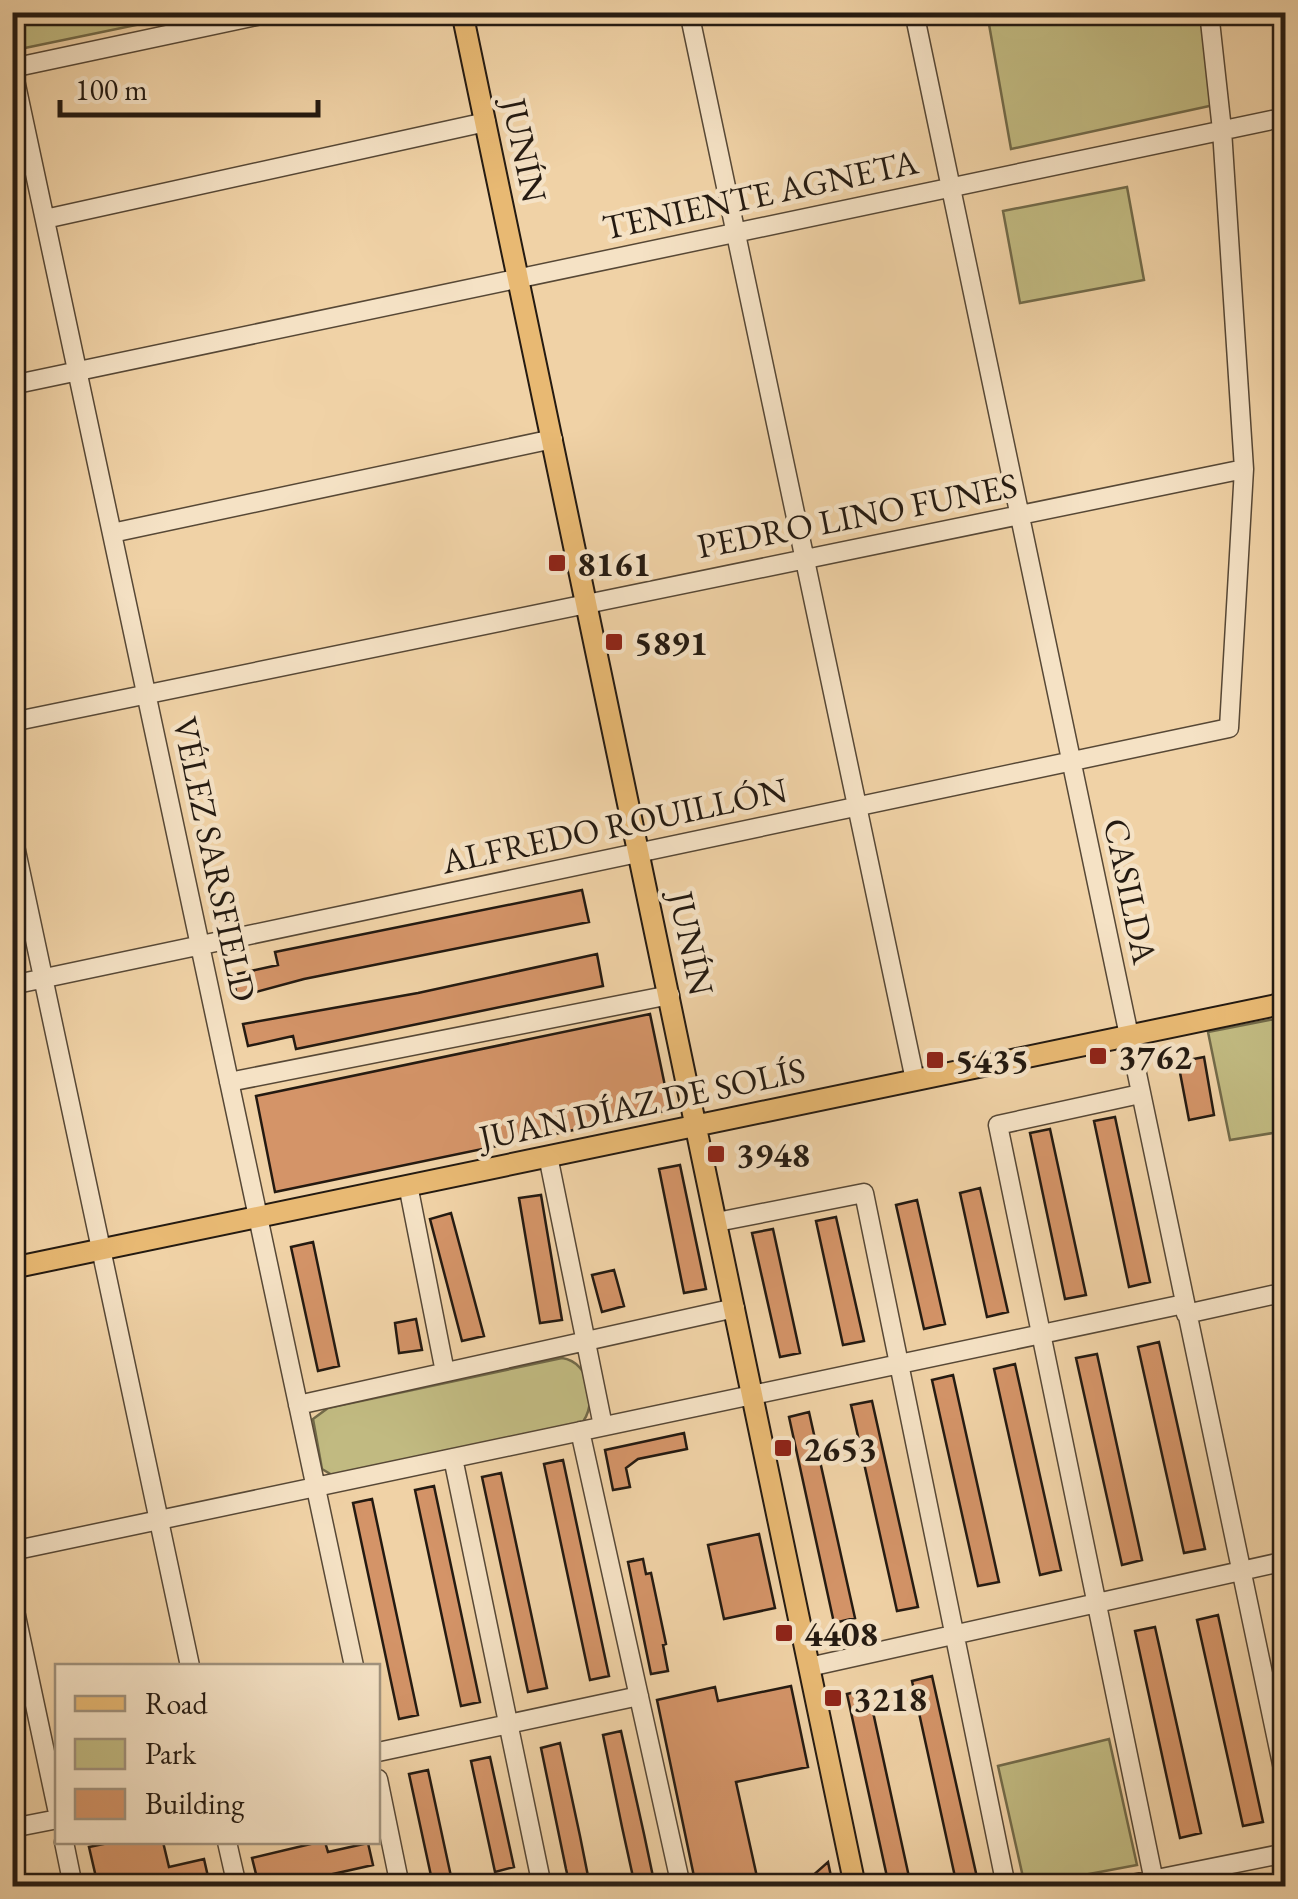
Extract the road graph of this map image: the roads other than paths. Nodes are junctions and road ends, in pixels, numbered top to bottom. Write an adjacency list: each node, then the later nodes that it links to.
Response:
1 (275, 12): 6 (street)
2 (462, 12): 8 (main road, JUNÍN)
3 (689, 12): 12 (street)
4 (914, 12): 10 (street, CASILDA)
5 (1210, 12): 9 (street)
6 (13, 67): 11 (street, VÉLEZ SARSFIELD)
7 (1286, 117): 9 (street, TENIENTE AGNETA)
8 (486, 122): 11 (street); 13 (main road, JUNÍN)
9 (1222, 130): 10 (street, TENIENTE AGNETA); 17 (street)
10 (951, 187): 12 (street, TENIENTE AGNETA); 18 (street, CASILDA)
11 (45, 219): 14 (street, VÉLEZ SARSFIELD)
12 (736, 232): 13 (street, TENIENTE AGNETA); 20 (street)
13 (518, 278): 14 (street, TENIENTE AGNETA); 16 (main road, JUNÍN)
14 (78, 371): 15 (street, TENIENTE AGNETA); 19 (street, VÉLEZ SARSFIELD)
15 (12, 385)
16 (552, 440): 19 (street); 21 (main road, JUNÍN)
17 (1244, 469): 18 (street, PEDRO LINO FUNES); 24 (street, ALFREDO ROUILLÓN)
18 (1019, 516): 20 (street, PEDRO LINO FUNES); 24 (street, CASILDA)
19 (112, 533): 22 (street, VÉLEZ SARSFIELD)
20 (804, 557): 21 (street, PEDRO LINO FUNES); 25 (street)
21 (587, 602): 22 (street, PEDRO LINO FUNES); 27 (main road, JUNÍN)
22 (146, 694): 23 (street, PEDRO LINO FUNES); 28 (street, VÉLEZ SARSFIELD)
23 (12, 722)
24 (1070, 762): 25 (street, ALFREDO ROUILLÓN); 33 (street, CASILDA)
25 (857, 806): 27 (street, ALFREDO ROUILLÓN); 34 (street)
26 (12, 832): 29 (street)
27 (640, 852): 28 (street, ALFREDO ROUILLÓN); 31 (main road, JUNÍN)
28 (200, 946): 29 (street, ALFREDO ROUILLÓN); 35 (street, VÉLEZ SARSFIELD)
29 (44, 978): 30 (street, ALFREDO ROUILLÓN); 42 (street)
30 (12, 985)
31 (670, 995): 35 (street); 37 (main road, JUNÍN)
32 (1286, 1004): 33 (main road, JUAN DÍAZ DE SOLÍS)
33 (1128, 1036): 34 (main road, JUAN DÍAZ DE SOLÍS); 36 (street, CASILDA)
34 (915, 1080): 37 (main road, JUAN DÍAZ DE SOLÍS)
35 (229, 1082): 40 (street, VÉLEZ SARSFIELD)
36 (1140, 1094): 46 (street, CASILDA); 47 (street)
37 (697, 1125): 38 (main road, JUAN DÍAZ DE SOLÍS); 41 (main road, JUNÍN)
38 (548, 1156): 39 (main road, JUAN DÍAZ DE SOLÍS); 48 (street)
39 (408, 1184): 40 (main road, JUAN DÍAZ DE SOLÍS); 50 (street)
40 (258, 1217): 42 (main road, JUAN DÍAZ DE SOLÍS); 52 (street, VÉLEZ SARSFIELD)
41 (717, 1222): 45 (main road, JUNÍN); 49 (street)
42 (101, 1249): 43 (main road, JUAN DÍAZ DE SOLÍS); 57 (street)
43 (12, 1268)
44 (1286, 1292): 46 (street)
45 (735, 1308): 48 (street); 51 (main road, JUNÍN)
46 (1185, 1309): 47 (street); 60 (street, CASILDA)
47 (1042, 1334): 49 (street); 62 (street)
48 (586, 1341): 50 (street); 53 (street)
49 (899, 1364): 51 (street); 63 (street)
50 (445, 1372): 52 (street)
51 (753, 1395): 53 (street); 66 (main road, JUNÍN)
52 (298, 1405): 56 (street, VÉLEZ SARSFIELD)
53 (603, 1426): 54 (street)
54 (580, 1432): 55 (street); 67 (street)
55 (453, 1458): 56 (street); 68 (street)
56 (315, 1487): 57 (street); 65 (street, VÉLEZ SARSFIELD)
57 (159, 1520): 58 (street); 64 (street)
58 (12, 1550)
59 (1286, 1561): 60 (street)
60 (1241, 1571): 62 (street); 70 (street, CASILDA)
61 (12, 1597): 72 (street)
62 (1097, 1603): 63 (street); 78 (street)
63 (954, 1634): 66 (street); 85 (street)
64 (190, 1664)
65 (354, 1664)
66 (810, 1666): 84 (main road, JUNÍN)
67 (639, 1696): 68 (street); 83 (street)
68 (508, 1724): 69 (street); 82 (street)
69 (380, 1752)
70 (1286, 1783)
71 (380, 1789): 81 (street)
72 (55, 1802)
73 (55, 1817): 74 (street)
74 (12, 1828)
75 (64, 1844): 79 (street)
76 (227, 1844): 80 (street)
77 (1286, 1853): 78 (street)
78 (1155, 1883): 86 (street)
79 (73, 1886)
80 (236, 1886)
81 (400, 1886)
82 (542, 1886)
83 (681, 1886)
84 (855, 1886)
85 (1006, 1886)
86 (1122, 1886)

